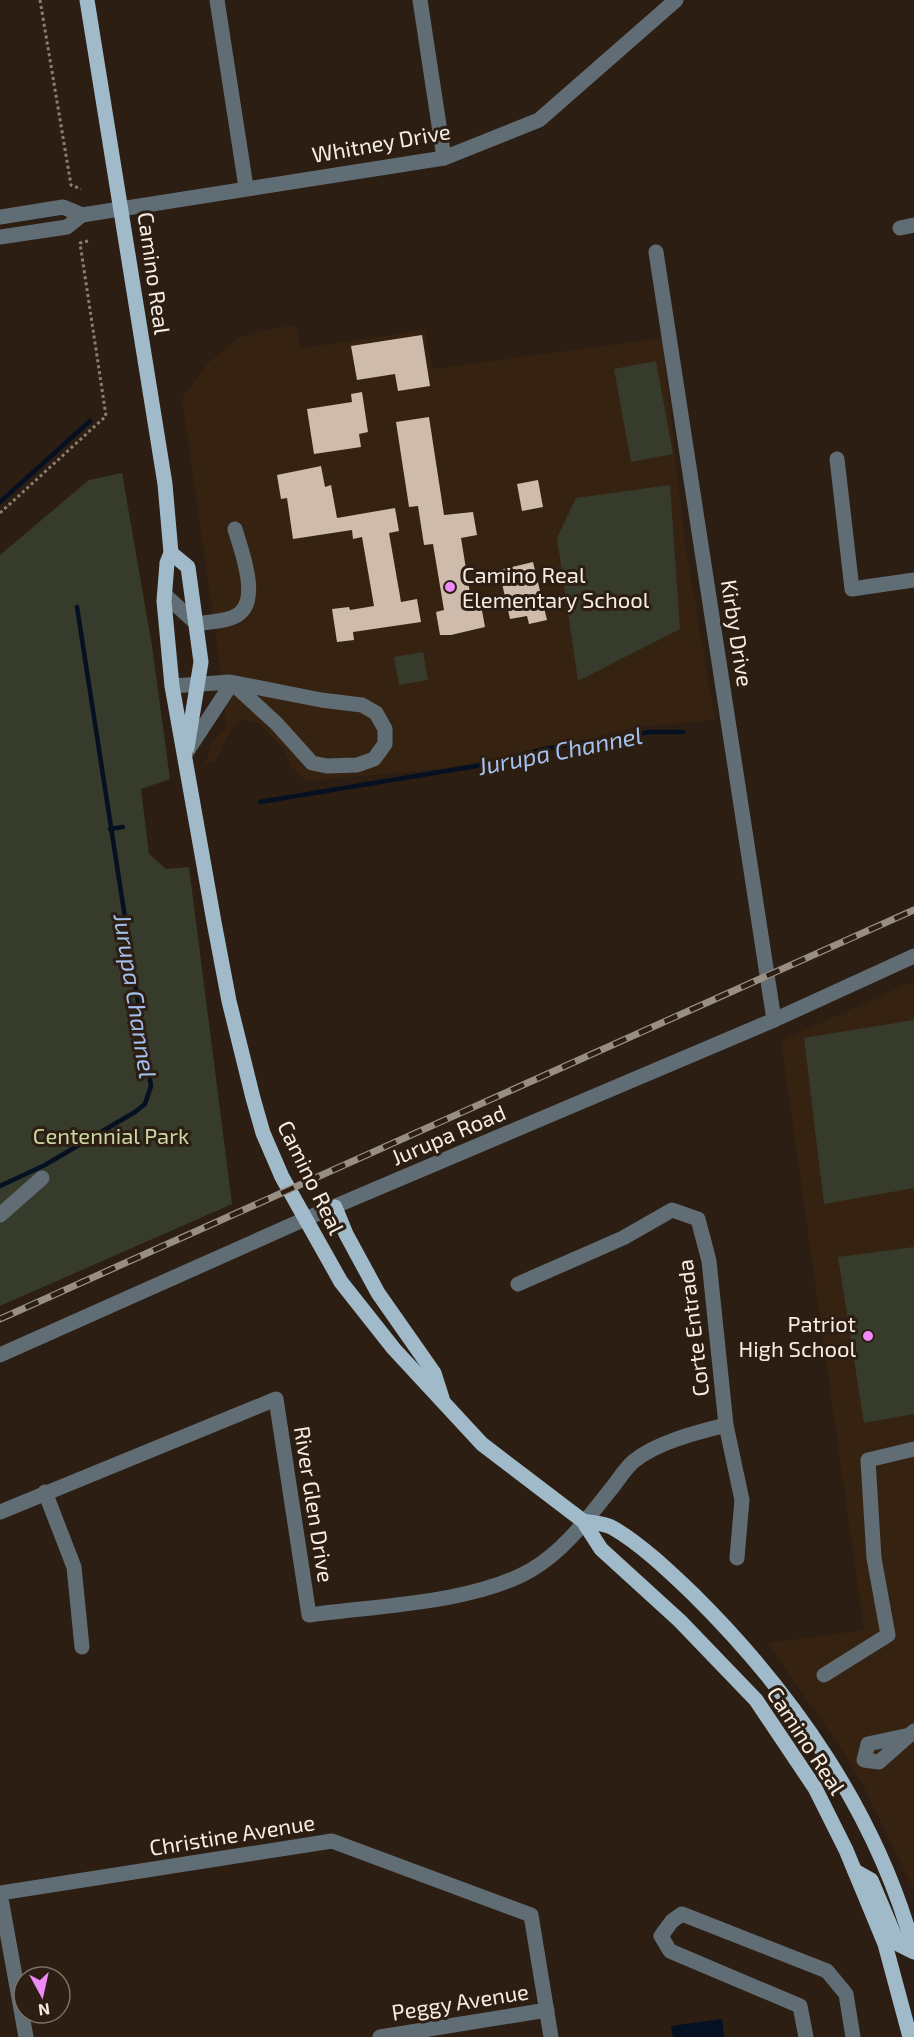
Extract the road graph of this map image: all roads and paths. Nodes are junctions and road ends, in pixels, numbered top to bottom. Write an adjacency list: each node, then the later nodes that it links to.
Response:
1 (40, 0): 8 (path)
2 (87, 0): 9 (main road, Camino Real)
3 (217, 0): 7 (street)
4 (420, 0): 6 (street)
5 (675, 0): 6 (street, Whitney Drive)
6 (444, 158): 7 (street, Whitney Drive)
7 (246, 187): 9 (street, Whitney Drive)
8 (81, 189)
9 (123, 207): 11 (street, Whitney Drive); 20 (main road, Camino Real)
10 (26, 212): 11 (street, Whitney Drive); 12 (street, Whitney Drive); 13 (street)
11 (82, 215): 13 (street, Whitney Drive)
12 (0, 217)
13 (28, 233): 14 (street, Whitney Drive)
14 (0, 237)
15 (88, 241): 18 (path)
16 (656, 252): 29 (street, Kirby Drive)
17 (837, 459): 21 (street)
18 (0, 513)
19 (235, 529): 23 (street)
20 (171, 553): 22 (main road, Camino Real); 23 (main road, Camino Real)
21 (914, 580)
22 (165, 595): 23 (street); 26 (main road, Camino Real)
23 (197, 624): 25 (main road, Camino Real)
24 (232, 683): 24 (street); 25 (street); 27 (street)
25 (198, 684): 26 (street); 27 (main road, Camino Real)
26 (172, 686): 27 (main road, Camino Real)
27 (186, 753): 33 (main road, Camino Real)
28 (914, 956): 29 (street, Jurupa Road)
29 (774, 1020): 31 (street, Jurupa Road)
30 (42, 1178): 32 (street)
31 (335, 1207): 33 (street, Jurupa Road); 36 (main road)
32 (0, 1215)
33 (305, 1219): 35 (street, Jurupa Road); 36 (main road, Camino Real)
34 (518, 1284): 37 (street, Corte Entrada)
35 (0, 1354)
36 (444, 1404): 41 (main road, Camino Real)
37 (726, 1425): 41 (street); 42 (street, Corte Entrada)
38 (914, 1449): 44 (street)
39 (45, 1492): 40 (street, River Glen Drive); 41 (street, River Glen Drive); 43 (street)
40 (0, 1512)
41 (583, 1521): 45 (main road, Camino Real); 47 (main road, Camino Real)
42 (737, 1558)
43 (82, 1647)
44 (824, 1675)
45 (855, 1872): 47 (main road); 54 (main road, Camino Real)
46 (0, 1893): 48 (street, Christine Avenue); 49 (street)
47 (914, 1951)
48 (547, 2010): 50 (street, Peggy Avenue); 51 (street)
49 (26, 2037)
50 (380, 2037)
51 (551, 2037)
52 (806, 2037): 53 (street)
53 (853, 2037)
54 (910, 2037)

